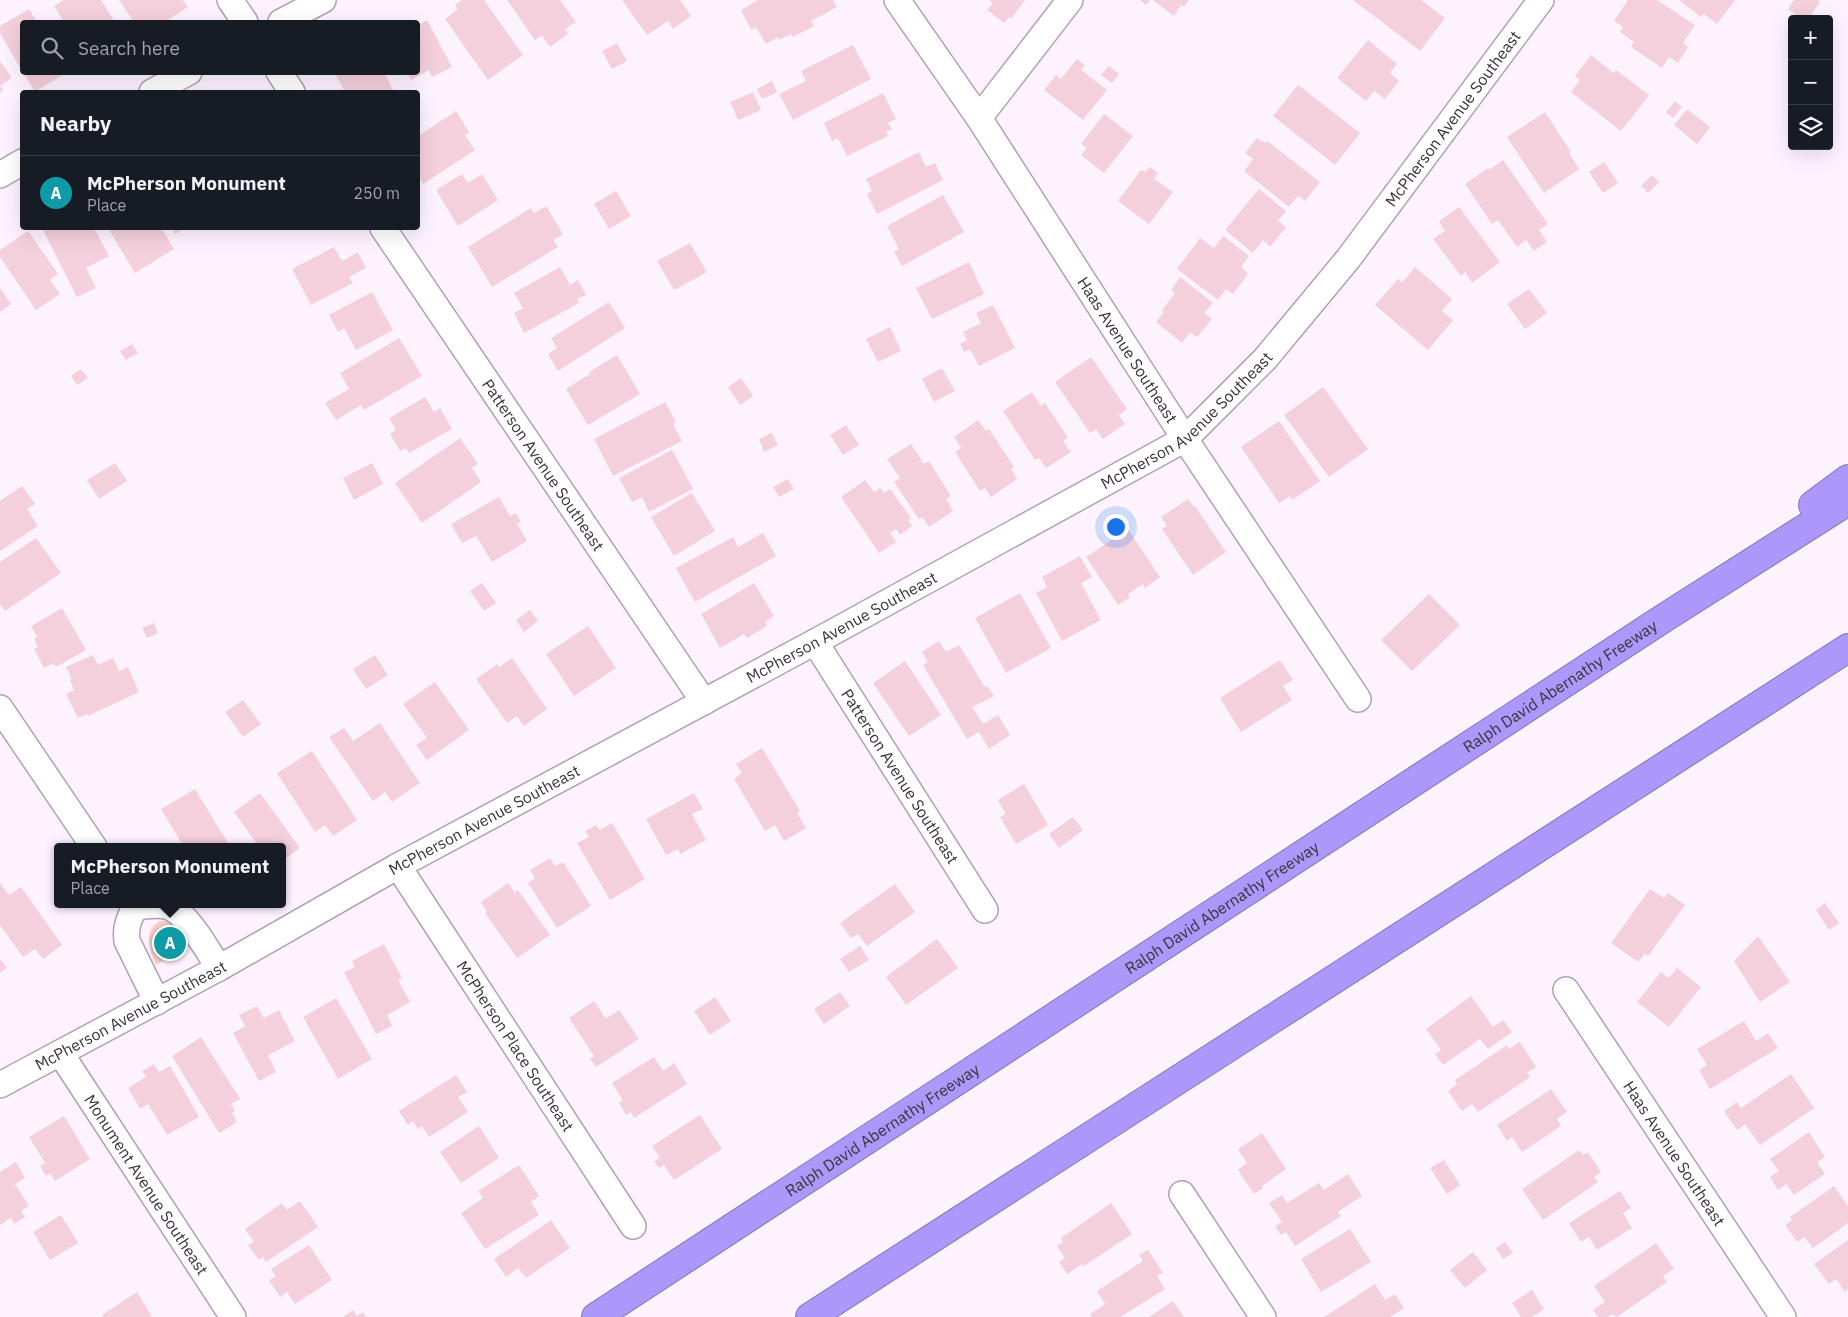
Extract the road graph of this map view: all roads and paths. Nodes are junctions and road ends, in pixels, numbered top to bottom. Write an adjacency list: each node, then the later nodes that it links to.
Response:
1 (230, 0): 6 (street)
2 (323, 0): 7 (street)
3 (897, 0): 12 (street, Haas Avenue Southeast)
4 (1070, 0): 12 (street)
5 (1540, 0): 16 (street, McPherson Avenue Southeast)
6 (244, 20)
7 (286, 20)
8 (183, 75): 10 (street)
9 (281, 75): 11 (street)
10 (156, 90)
11 (291, 90)
12 (979, 118): 16 (street, Haas Avenue Southeast)
13 (20, 163): 14 (street)
14 (0, 175)
15 (385, 230): 23 (street, Patterson Avenue Southeast)
16 (1186, 439): 20 (street, McPherson Avenue Southeast); 22 (street, Haas Avenue Southeast)
17 (1848, 479): 19 (highway)
18 (1848, 501): 19 (highway, Ralph David Abernathy Freeway)
19 (1664, 618): 38 (highway, Ralph David Abernathy Freeway)
20 (815, 642): 23 (street, McPherson Avenue Southeast); 29 (street, Patterson Avenue Southeast)
21 (1848, 648): 39 (highway)
22 (1358, 699)
23 (704, 702): 26 (street, McPherson Avenue Southeast)
24 (0, 708): 25 (street)
25 (91, 843)
26 (398, 866): 30 (street, McPherson Avenue Southeast); 36 (street, McPherson Place Southeast)
27 (133, 908): 32 (street)
28 (170, 908): 30 (street)
29 (985, 910)
30 (219, 968): 32 (street, McPherson Avenue Southeast)
31 (1566, 990): 41 (street, Haas Avenue Southeast)
32 (157, 1002): 33 (street, McPherson Avenue Southeast)
33 (60, 1054): 34 (street, McPherson Avenue Southeast); 37 (street, Monument Avenue Southeast)
34 (0, 1085)
35 (1182, 1194): 40 (street)
36 (633, 1226)
37 (233, 1317)
38 (596, 1317)
39 (810, 1317)
40 (1263, 1317)
41 (1783, 1317)

